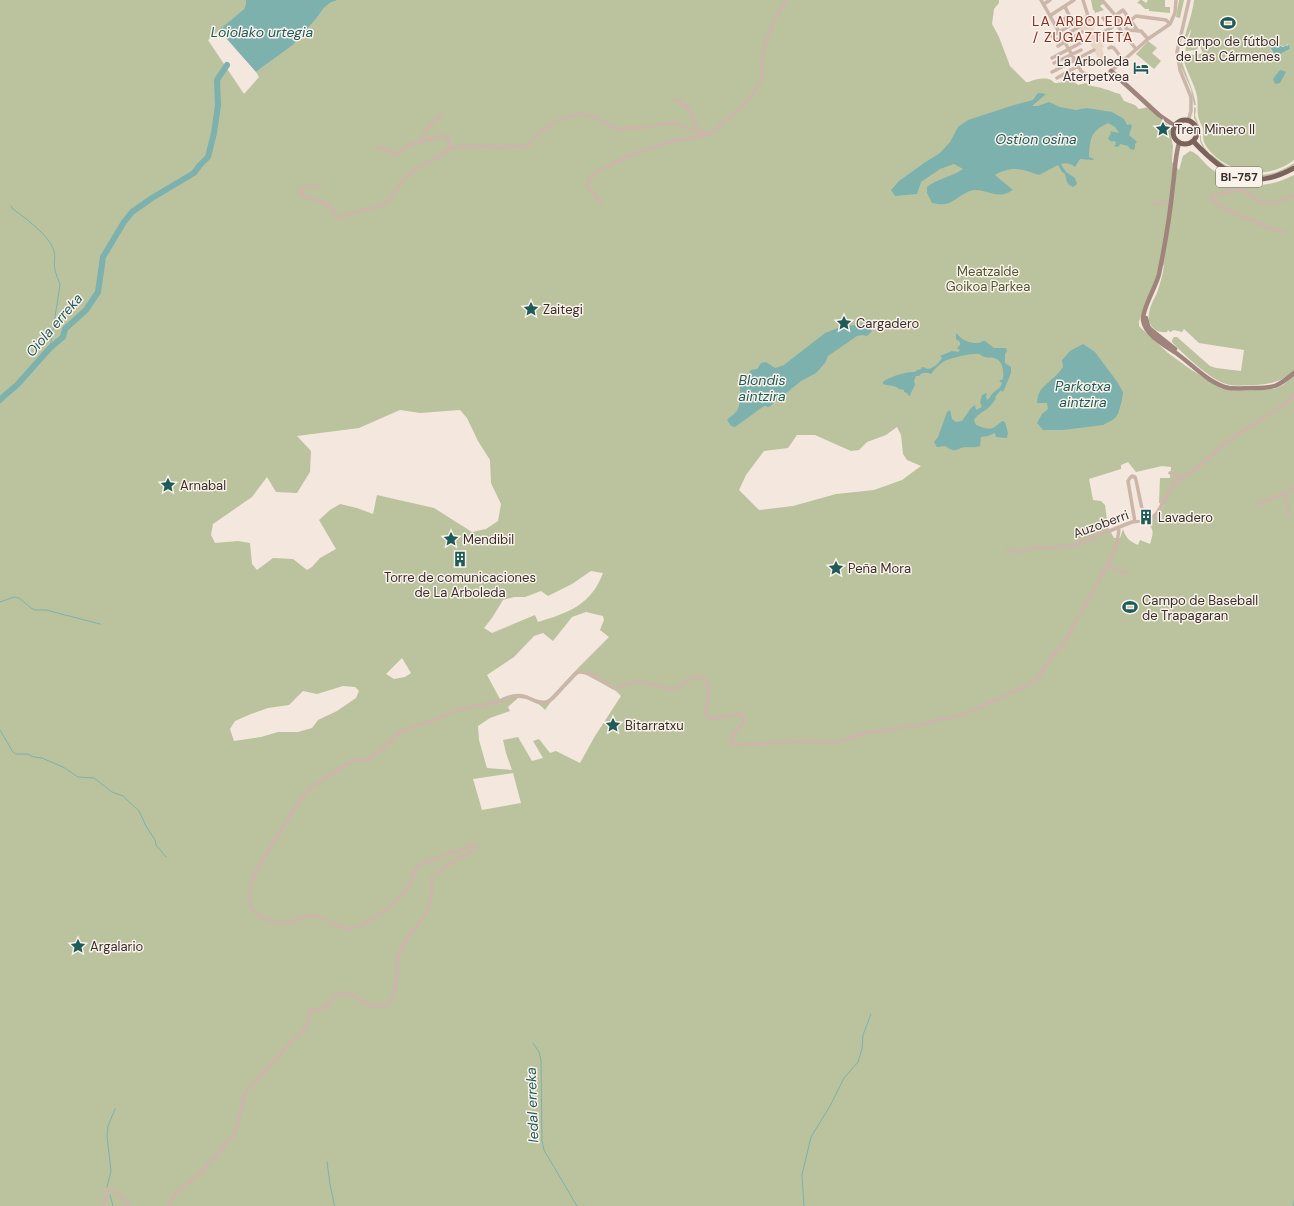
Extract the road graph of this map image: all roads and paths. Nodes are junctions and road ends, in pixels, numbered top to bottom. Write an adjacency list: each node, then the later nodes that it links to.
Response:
1 (786, 0): 57 (street)
2 (1041, 0): 9 (street)
3 (1050, 0): 9 (street)
4 (1074, 0): 10 (street)
5 (1102, 0): 13 (street)
6 (1176, 0): 20 (street)
7 (1189, 0): 55 (street)
8 (1083, 1): 15 (street)
9 (1044, 4): 11 (street)
10 (1065, 7): 11 (street); 12 (street)
11 (1050, 15): 21 (street)
12 (1069, 15): 18 (street); 21 (street)
13 (1115, 16): 16 (street); 17 (street)
14 (1103, 18): 22 (street)
15 (1089, 19)
16 (1131, 20): 20 (street); 23 (street)
17 (1119, 21): 19 (street); 23 (street)
18 (1076, 22): 24 (street); 28 (street)
19 (1116, 24): 22 (street); 37 (street)
20 (1170, 24): 30 (street)
21 (1056, 25): 24 (street)
22 (1111, 28): 26 (street)
23 (1138, 31): 30 (street)
24 (1060, 32): 27 (street); 28 (street)
25 (1082, 32): 32 (street)
26 (1098, 35)
27 (1052, 36)
28 (1062, 37): 31 (street); 32 (street)
29 (1088, 39): 33 (street)
30 (1148, 39): 37 (street)
31 (1055, 41)
32 (1065, 42): 34 (street); 36 (street)
33 (1078, 44): 36 (street); 38 (street)
34 (1058, 46)
35 (1109, 48): 44 (street)
36 (1069, 49): 40 (street); 42 (street)
37 (1136, 49): 44 (street)
38 (1081, 50): 40 (street); 41 (street)
39 (1094, 50): 41 (street)
40 (1072, 54): 43 (street); 46 (street)
41 (1084, 55): 43 (street); 45 (street)
42 (1052, 58)
43 (1075, 60): 47 (street); 48 (street)
44 (1123, 60): 49 (street)
45 (1088, 62): 47 (street); 49 (street)
46 (1054, 64)
47 (1078, 66): 50 (street); 51 (street)
48 (1052, 72)
49 (1110, 72): 50 (street); 56 (street)
50 (1088, 75): 52 (street)
51 (1057, 78)
52 (1077, 80)
53 (675, 100): 57 (street)
54 (442, 114): 59 (street)
55 (1188, 121): 56 (main road); 58 (main road)
56 (1175, 126): 60 (main road)
57 (706, 135): 62 (street); 67 (street)
58 (1193, 141): 60 (main road); 63 (main road, BI-757)
59 (421, 142): 61 (street); 62 (street)
60 (1179, 143): 66 (street)
61 (377, 147)
62 (450, 148): 64 (street)
63 (1294, 168)
64 (322, 186)
65 (1294, 196): 69 (street)
66 (1171, 202): 68 (street); 70 (street)
67 (602, 203)
68 (1154, 203)
69 (1283, 231)
70 (1294, 374)
71 (1294, 394): 73 (street, Auzoberri)
72 (1170, 473): 73 (street)
73 (1181, 477): 78 (street, Auzoberri)
74 (1294, 488): 75 (street)
75 (1285, 493): 76 (street); 77 (street)
76 (1256, 505)
77 (1288, 515)
78 (1143, 521): 79 (street, Auzoberri); 79 (street)
79 (1135, 522): 80 (street, Auzoberri)
80 (1119, 527): 81 (street, Auzoberri); 82 (street)
81 (1007, 550)
82 (1108, 564): 83 (street); 86 (street)
83 (1126, 574)
84 (106, 1206): 85 (street)
85 (130, 1206)
86 (168, 1206)

